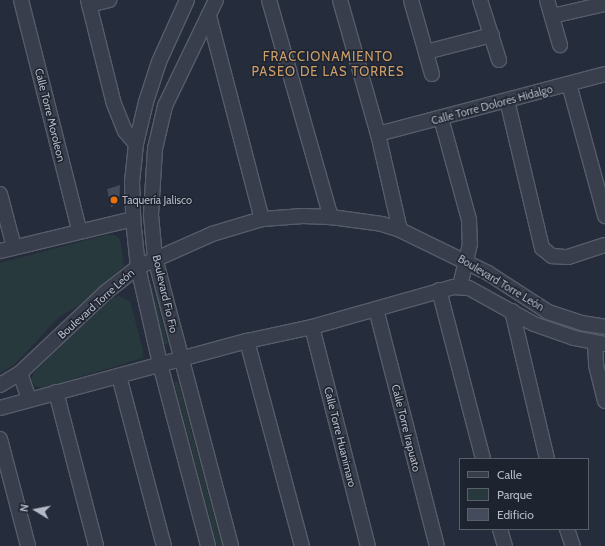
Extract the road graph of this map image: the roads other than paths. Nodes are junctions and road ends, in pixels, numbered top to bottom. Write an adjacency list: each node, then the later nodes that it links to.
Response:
1 (21, 0): 30 (street, Calle Torre Moroleon)
2 (110, 0): 10 (street)
3 (187, 0): 24 (street, Boulevard Fio Fio)
4 (216, 0): 12 (street, Boulevard Fio Fio)
5 (269, 0): 27 (street)
6 (340, 0): 23 (street)
7 (410, 0): 16 (street)
8 (480, 0): 14 (street)
9 (547, 0): 13 (street)
10 (89, 2): 24 (street)
11 (605, 4): 13 (street)
12 (209, 16): 29 (street); 35 (street, Boulevard Fio Fio)
13 (552, 16): 15 (street)
14 (492, 35): 16 (street); 17 (street)
15 (560, 45)
16 (426, 52): 18 (street)
17 (498, 60)
18 (432, 74)
19 (605, 74): 20 (street, Calle Torre Dolores Hidalgo)
20 (569, 84): 21 (street, Calle Torre Dolores Hidalgo); 26 (street)
21 (507, 100): 22 (street, Calle Torre Dolores Hidalgo); 32 (street)
22 (441, 118): 23 (street, Calle Torre Dolores Hidalgo); 36 (street)
23 (378, 134): 31 (street)
24 (136, 144): 28 (street, Boulevard Fio Fio)
25 (0, 194): 33 (street)
26 (605, 216)
27 (331, 217): 29 (street, Boulevard Torre León); 31 (street, Boulevard Torre León)
28 (133, 219): 30 (street); 37 (street, Boulevard Fio Fio)
29 (262, 219): 35 (street, Boulevard Torre León)
30 (79, 230): 33 (street)
31 (400, 230): 36 (street, Boulevard Torre León)
32 (605, 246)
33 (14, 247): 34 (street)
34 (0, 251)
35 (155, 258): 37 (street, Boulevard Torre León); 46 (street, Boulevard Fio Fio)
36 (467, 262): 38 (street); 43 (street, Boulevard Torre León)
37 (138, 267): 47 (street, Boulevard Fio Fio); 48 (street, Boulevard Torre León)
38 (460, 286): 39 (street); 41 (street, Boulevard Torre León)
39 (439, 290): 40 (street); 56 (street)
40 (376, 309): 42 (street); 67 (street, Calle Torre Irapuato)
41 (512, 311): 45 (street, Boulevard Torre León); 57 (street)
42 (312, 327): 44 (street); 66 (street, Calle Torre Huanimaro)
43 (605, 327)
44 (247, 341): 46 (street); 65 (street)
45 (600, 343): 53 (street)
46 (180, 359): 47 (street); 64 (street, Boulevard Fio Fio)
47 (160, 364): 49 (street); 63 (street, Boulevard Fio Fio)
48 (20, 373): 50 (street, Boulevard Torre León); 52 (street)
49 (119, 376): 51 (street); 62 (street)
50 (0, 385)
51 (56, 392): 52 (street); 61 (street)
52 (28, 399): 54 (street)
53 (605, 401)
54 (0, 408)
55 (0, 439): 60 (street)
56 (483, 458)
57 (547, 458)
58 (500, 530): 68 (street)
59 (567, 530): 69 (street)
60 (28, 546)
61 (96, 546)
62 (164, 546)
63 (208, 546)
64 (232, 546)
65 (302, 546)
66 (368, 546)
67 (437, 546)
68 (505, 546)
69 (573, 546)

